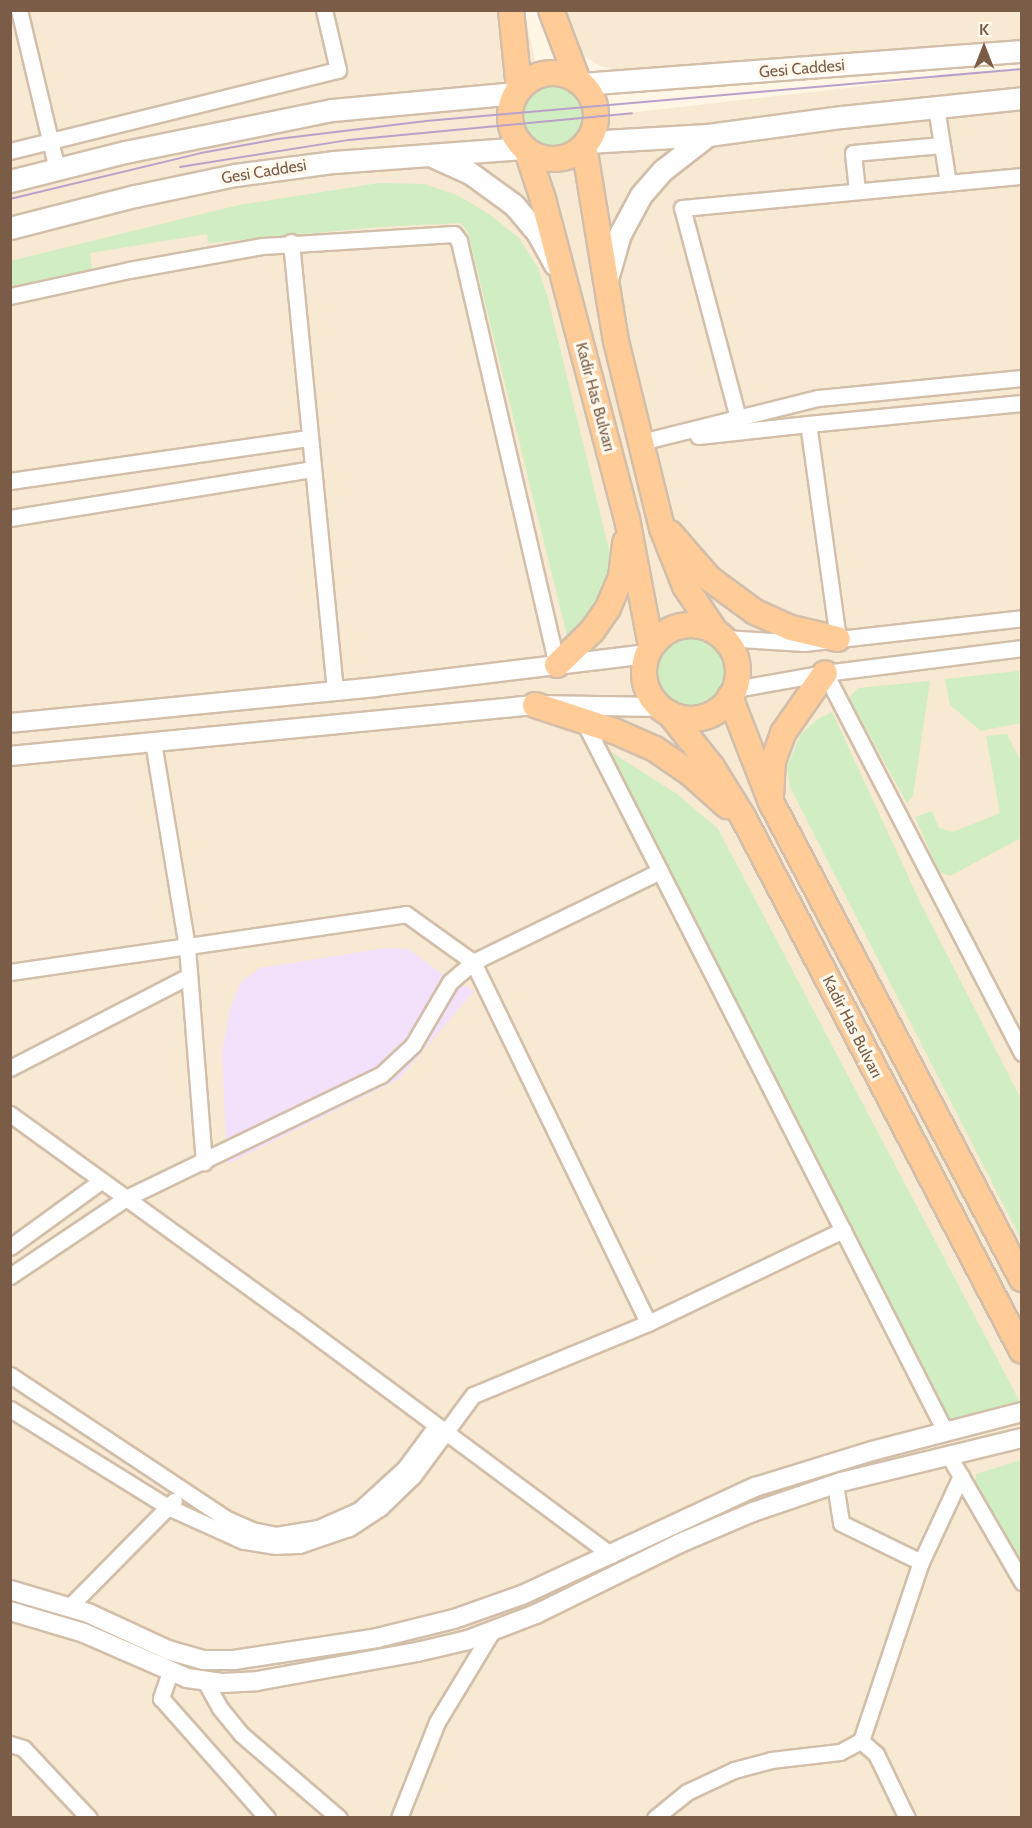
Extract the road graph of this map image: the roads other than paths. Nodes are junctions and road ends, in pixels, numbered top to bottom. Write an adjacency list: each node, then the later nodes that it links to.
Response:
1 (19, 10): 11 (street)
2 (324, 10): 11 (street)
3 (512, 10): 7 (highway)
4 (551, 10): 6 (highway)
5 (1022, 51): 6 (main road, Gesi Caddesi)
6 (580, 83): 7 (highway); 12 (highway)
7 (518, 91): 14 (highway); 17 (main road)
8 (1022, 98): 9 (main road)
9 (936, 107): 10 (main road); 13 (street)
10 (708, 135): 12 (main road); 25 (main road)
11 (50, 141): 15 (street); 17 (street)
12 (586, 144): 14 (highway); 25 (highway, Kadir Has Bulvarı)
13 (942, 145): 20 (street); 21 (street)
14 (525, 149): 16 (main road, Gesi Caddesi); 24 (highway, Kadir Has Bulvarı)
15 (10, 151)
16 (431, 156): 22 (main road, Gesi Caddesi); 24 (main road)
17 (57, 170): 19 (main road)
18 (1022, 176): 20 (street)
19 (10, 181)
20 (948, 183): 21 (street)
21 (857, 192): 29 (street)
22 (10, 228)
23 (291, 242): 26 (street); 31 (street); 43 (street)
24 (565, 283): 37 (highway, Kadir Has Bulvarı)
25 (605, 289): 32 (highway, Kadir Has Bulvarı)
26 (10, 296)
27 (1022, 378): 29 (street)
28 (1022, 403): 30 (street)
29 (738, 418): 32 (street)
30 (808, 424): 32 (street); 40 (street)
31 (310, 438): 33 (street); 34 (street)
32 (641, 442): 35 (highway, Kadir Has Bulvarı)
33 (313, 469): 36 (street); 45 (street)
34 (10, 481)
35 (659, 516): 39 (highway, Kadir Has Bulvarı); 40 (highway)
36 (10, 518)
37 (627, 519): 42 (highway, Kadir Has Bulvarı); 43 (highway)
38 (1022, 618): 40 (street)
39 (719, 635): 40 (street); 42 (highway); 46 (highway)
40 (838, 639)
41 (1022, 648): 44 (street)
42 (649, 650): 43 (street); 48 (highway)
43 (557, 665): 45 (street)
44 (825, 673): 46 (street); 53 (highway); 60 (street)
45 (335, 691): 50 (street)
46 (733, 693): 48 (highway); 53 (highway, Kadir Has Bulvarı)
47 (536, 705): 48 (street); 49 (highway); 51 (street)
48 (664, 710): 54 (highway, Kadir Has Bulvarı)
49 (583, 720): 54 (highway); 55 (street)
50 (10, 723)
51 (153, 742): 52 (street); 56 (street)
52 (10, 756)
53 (771, 802): 69 (highway, Kadir Has Bulvarı)
54 (753, 836): 71 (highway, Kadir Has Bulvarı)
55 (660, 871): 57 (street); 66 (street)
56 (187, 947): 57 (street); 58 (street); 59 (street)
57 (473, 962): 63 (street); 70 (street)
58 (10, 972)
59 (189, 976): 61 (street); 63 (street)
60 (1022, 1053)
61 (10, 1068)
62 (10, 1114): 64 (street)
63 (204, 1162): 65 (street)
64 (101, 1181): 65 (street); 67 (street)
65 (126, 1198): 68 (street); 75 (street)
66 (843, 1230): 70 (street); 76 (street)
67 (10, 1247)
68 (10, 1276)
69 (1022, 1279)
70 (648, 1323): 75 (street)
71 (1022, 1351)
72 (10, 1375): 81 (street)
73 (10, 1409): 82 (street)
74 (1022, 1412): 76 (street)
75 (441, 1429): 81 (street); 82 (street); 83 (street)
76 (945, 1431): 83 (street)
77 (1022, 1438): 78 (street)
78 (949, 1456): 79 (street); 80 (street)
79 (961, 1476): 84 (street); 85 (street)
80 (835, 1484): 84 (street); 89 (street)
81 (184, 1491): 82 (street)
82 (168, 1507): 87 (street)
83 (611, 1555): 87 (street)
84 (921, 1562): 92 (street)
85 (1022, 1582)
86 (10, 1590): 87 (street)
87 (69, 1607)
88 (10, 1611): 90 (street)
89 (491, 1632): 91 (street); 97 (street)
90 (170, 1672): 91 (street); 95 (street)
91 (205, 1681): 96 (street)
92 (861, 1741): 98 (street); 99 (street)
93 (10, 1744): 94 (street)
94 (89, 1818)
95 (267, 1818)
96 (339, 1818)
97 (399, 1818)
98 (655, 1818)
99 (907, 1818)

